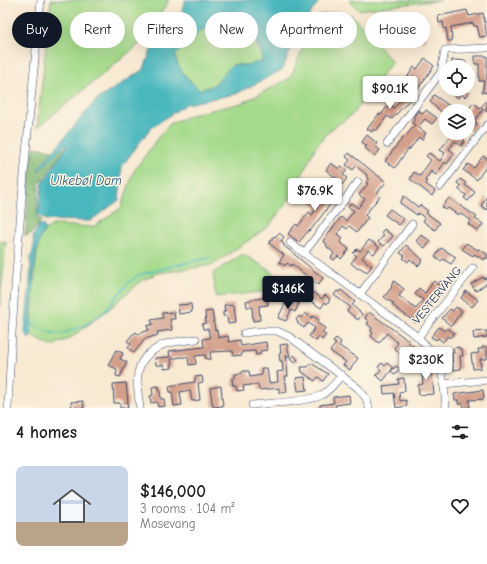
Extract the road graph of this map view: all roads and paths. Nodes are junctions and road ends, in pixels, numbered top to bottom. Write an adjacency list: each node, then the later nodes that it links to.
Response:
1 (41, 0): 19 (street)
2 (487, 48): 4 (street)
3 (487, 125): 6 (street)
4 (387, 144)
5 (358, 182): 9 (street)
6 (440, 187)
7 (412, 224): 11 (street)
8 (290, 243): 9 (street, VESTERVANG)
9 (304, 253): 11 (street, VESTERVANG)
10 (473, 268): 13 (street, VESTERVANG)
11 (360, 294): 13 (street, VESTERVANG)
12 (244, 333): 15 (street)
13 (418, 336): 17 (street, VESTERVANG)
14 (196, 339): 20 (street)
15 (342, 376): 18 (street); 21 (street)
16 (487, 380): 17 (street)
17 (443, 384): 22 (street, VESTERVANG)
18 (252, 405)
19 (8, 406)
20 (140, 408)
21 (369, 408)
22 (446, 408)

